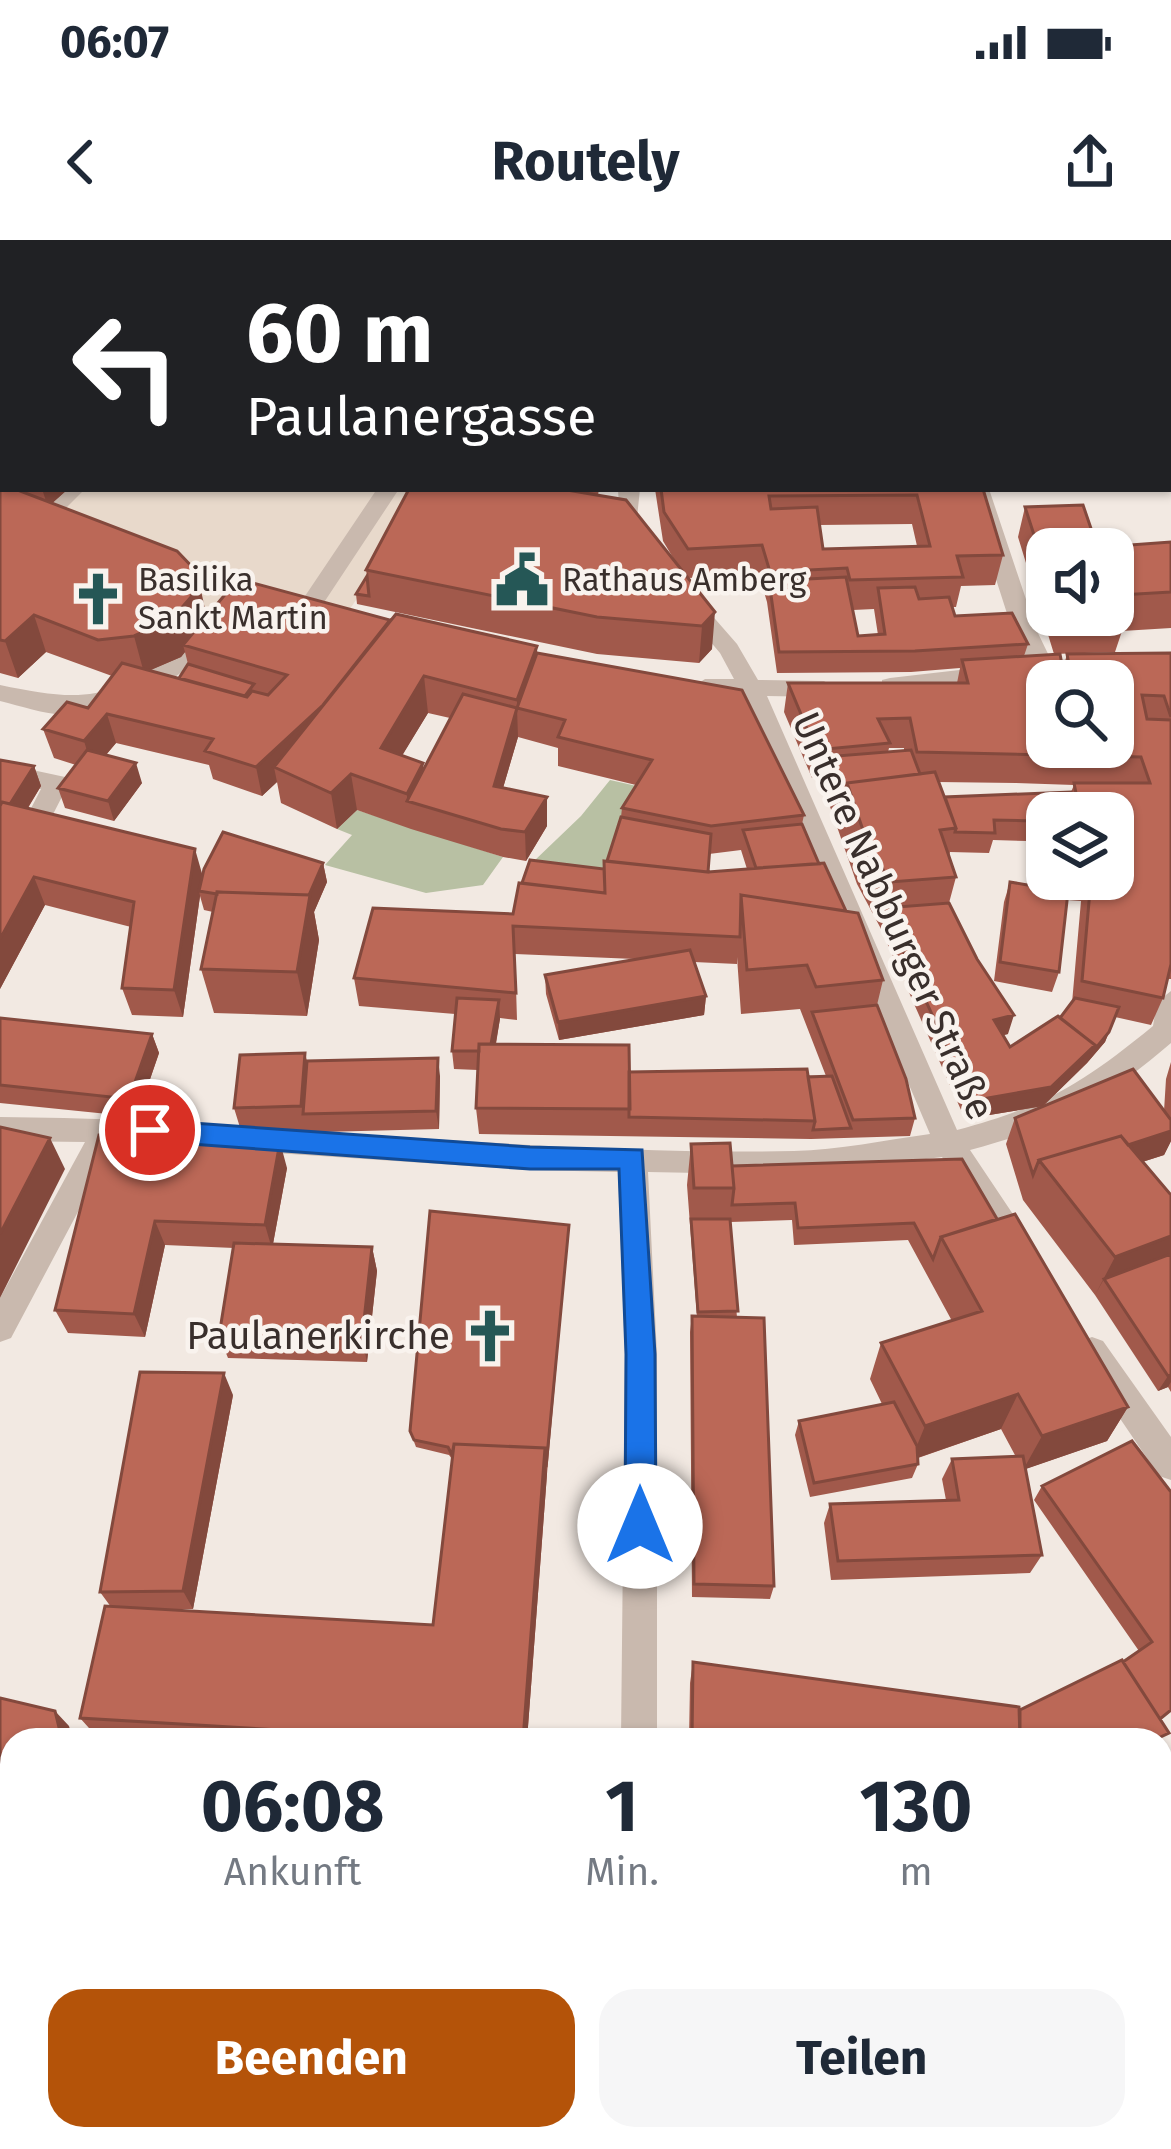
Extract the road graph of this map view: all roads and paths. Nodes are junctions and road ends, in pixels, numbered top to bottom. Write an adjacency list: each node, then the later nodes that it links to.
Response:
1 (69, 492): 5 (street)
2 (386, 492): 9 (street)
3 (628, 492): 6 (street)
4 (979, 492): 10 (street)
5 (86, 534)
6 (648, 549)
7 (129, 550): 9 (street)
8 (672, 582): 15 (street, Untere Nabburger Straße)
9 (241, 594): 16 (street)
10 (1039, 660)
11 (1171, 663): 12 (street)
12 (1134, 664)
13 (1026, 670): 15 (street)
14 (689, 686): 15 (street)
15 (753, 692): 22 (street, Untere Nabburger Straße)
16 (0, 693)
17 (0, 772): 18 (street)
18 (39, 818)
19 (1171, 1002): 22 (street)
20 (0, 1129): 21 (street)
21 (106, 1130): 23 (street); 25 (street)
22 (949, 1144): 23 (street); 24 (street, Untere Nabburger Straße)
23 (632, 1158): 28 (street)
24 (1040, 1276)
25 (0, 1328)
26 (1079, 1333): 27 (street)
27 (1171, 1465)
28 (639, 1728)

